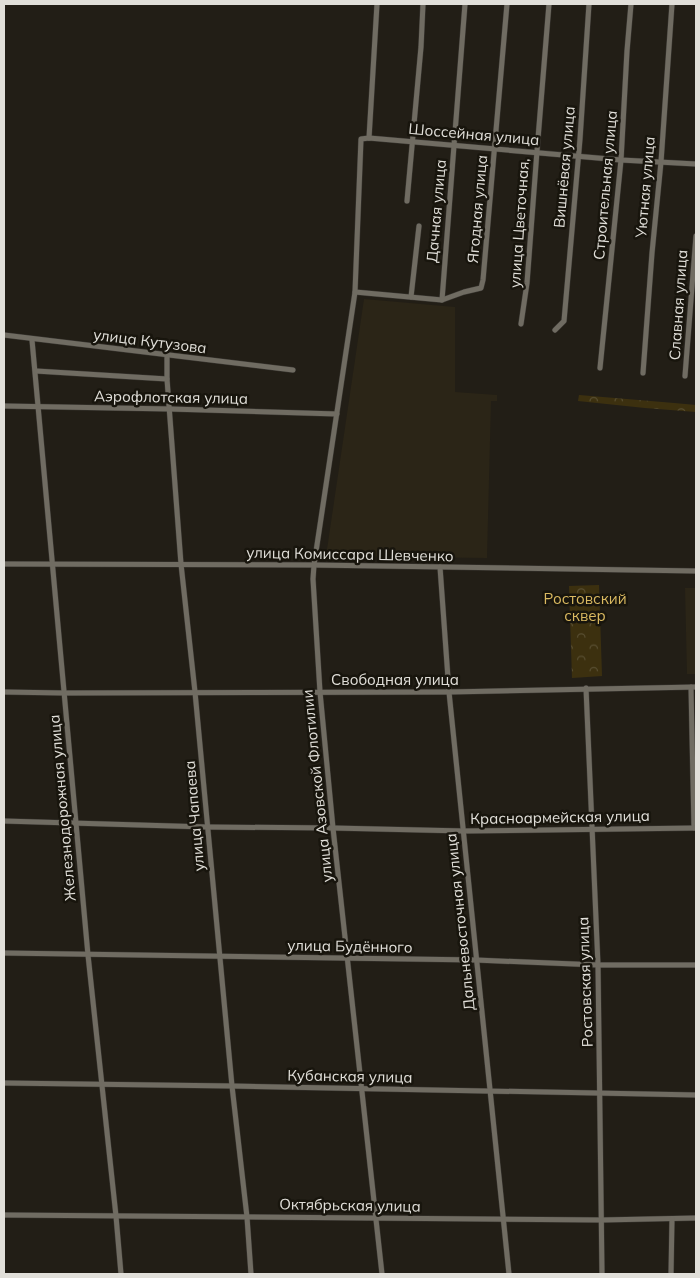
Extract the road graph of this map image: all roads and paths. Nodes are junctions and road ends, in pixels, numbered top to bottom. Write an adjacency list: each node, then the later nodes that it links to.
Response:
1 (377, 4): 9 (street)
2 (423, 4): 10 (street)
3 (465, 4): 11 (street, Дачная улица)
4 (507, 4): 12 (street, Ягодная улица)
5 (549, 4): 13 (street, улица Цветочная,)
6 (590, 4): 14 (street, Вишнёвая улица)
7 (631, 4): 15 (street, Строительная улица)
8 (672, 4): 16 (street, Уютная улица)
9 (370, 138): 10 (street, Шоссейная улица); 21 (street)
10 (413, 141): 11 (street, Шоссейная улица); 18 (street)
11 (454, 145): 12 (street, Шоссейная улица); 23 (street, Дачная улица)
12 (495, 149): 13 (street, Шоссейная улица); 23 (street, Ягодная улица)
13 (537, 152): 14 (street, Шоссейная улица); 24 (street, улица Цветочная,)
14 (578, 156): 15 (street, Шоссейная улица); 25 (street, Вишнёвая улица)
15 (621, 160): 16 (street, Шоссейная улица); 29 (street, Строительная улица)
16 (661, 162): 17 (street, Шоссейная улица); 32 (street, Уютная улица)
17 (696, 164)
18 (407, 201)
19 (419, 226): 22 (street)
20 (696, 236): 33 (street, Славная улица)
21 (354, 294): 22 (street, Ягодная улица); 38 (street, улица Азовской Флотилии)
22 (411, 298): 23 (street, Ягодная улица)
23 (442, 300)
24 (521, 324)
25 (556, 330)
26 (4, 335): 27 (street, улица Кутузова)
27 (32, 340): 28 (street, улица Кутузова); 31 (street, Железнодорожная улица)
28 (167, 355): 30 (street, улица Кутузова); 34 (street, улица Чапаева)
29 (600, 368)
30 (293, 370)
31 (36, 371): 34 (street); 36 (street, Железнодорожная улица)
32 (643, 373)
33 (685, 376)
34 (167, 379): 37 (street, улица Чапаева)
35 (4, 406): 36 (street, Аэрофлотская улица)
36 (39, 408): 37 (street, Аэрофлотская улица); 40 (street, Железнодорожная улица)
37 (170, 409): 38 (street, Аэрофлотская улица); 41 (street, улица Чапаева)
38 (337, 414): 42 (street, улица Азовской Флотилии)
39 (4, 564): 40 (street, улица Комиссара Шевченко)
40 (52, 564): 41 (street, улица Комиссара Шевченко); 51 (street, Железнодорожная улица)
41 (181, 564): 42 (street, улица Комиссара Шевченко); 48 (street, улица Чапаева)
42 (314, 565): 43 (street, улица Комиссара Шевченко); 49 (street, улица Азовской Флотилии)
43 (440, 567): 44 (street, улица Комиссара Шевченко); 50 (street, Дальневосточная улица)
44 (696, 571)
45 (694, 687): 46 (street, Свободная улица); 56 (street)
46 (586, 688): 50 (street, Свободная улица); 57 (street, Ростовская улица)
47 (4, 692): 51 (street, Свободная улица)
48 (195, 692): 49 (street, Свободная улица); 51 (street, Свободная улица); 54 (street, улица Чапаева)
49 (320, 692): 50 (street, Свободная улица); 55 (street, улица Азовской Флотилии)
50 (449, 692): 58 (street, Дальневосточная улица)
51 (64, 693): 53 (street, Железнодорожная улица)
52 (4, 821): 53 (street, Красноармейская улица)
53 (77, 823): 54 (street, Красноармейская улица); 60 (street, Железнодорожная улица)
54 (207, 827): 55 (street, Красноармейская улица); 61 (street, улица Чапаева)
55 (333, 828): 58 (street, Красноармейская улица); 62 (street, улица Азовской Флотилии)
56 (695, 828): 57 (street, Красноармейская улица)
57 (592, 829): 58 (street, Красноармейская улица); 64 (street, Ростовская улица)
58 (464, 831): 63 (street, Дальневосточная улица)
59 (4, 953): 60 (street, улица Будённого)
60 (88, 955): 61 (street, улица Будённого); 67 (street, Железнодорожная улица)
61 (220, 956): 62 (street, улица Будённого); 68 (street, улица Чапаева)
62 (348, 959): 63 (street, улица Будённого); 69 (street, улица Азовской Флотилии)
63 (476, 960): 64 (street, улица Будённого); 70 (street, Дальневосточная улица)
64 (598, 965): 65 (street, улица Будённого); 71 (street, Ростовская улица)
65 (696, 965)
66 (4, 1083): 67 (street, Кубанская улица)
67 (102, 1084): 68 (street, Кубанская улица); 74 (street, Железнодорожная улица)
68 (232, 1086): 69 (street, Кубанская улица); 75 (street, улица Чапаева)
69 (362, 1089): 70 (street, Кубанская улица); 76 (street, улица Азовской Флотилии)
70 (491, 1092): 71 (street, Кубанская улица); 78 (street, Дальневосточная улица)
71 (600, 1093): 72 (street, Кубанская улица); 80 (street, Ростовская улица)
72 (696, 1096)
73 (4, 1215): 74 (street, Октябрьская улица)
74 (116, 1216): 75 (street, Октябрьская улица); 81 (street, Железнодорожная улица)
75 (247, 1217): 76 (street, Октябрьская улица); 82 (street, улица Чапаева)
76 (376, 1218): 78 (street, Октябрьская улица); 83 (street, улица Азовской Флотилии)
77 (696, 1218): 79 (street, Октябрьская улица)
78 (504, 1219): 80 (street, Октябрьская улица); 84 (street, Дальневосточная улица)
79 (672, 1219): 80 (street, Октябрьская улица); 86 (street)
80 (602, 1220): 85 (street, Ростовская улица)
81 (121, 1274)
82 (251, 1274)
83 (382, 1274)
84 (509, 1274)
85 (602, 1274)
86 (671, 1274)

